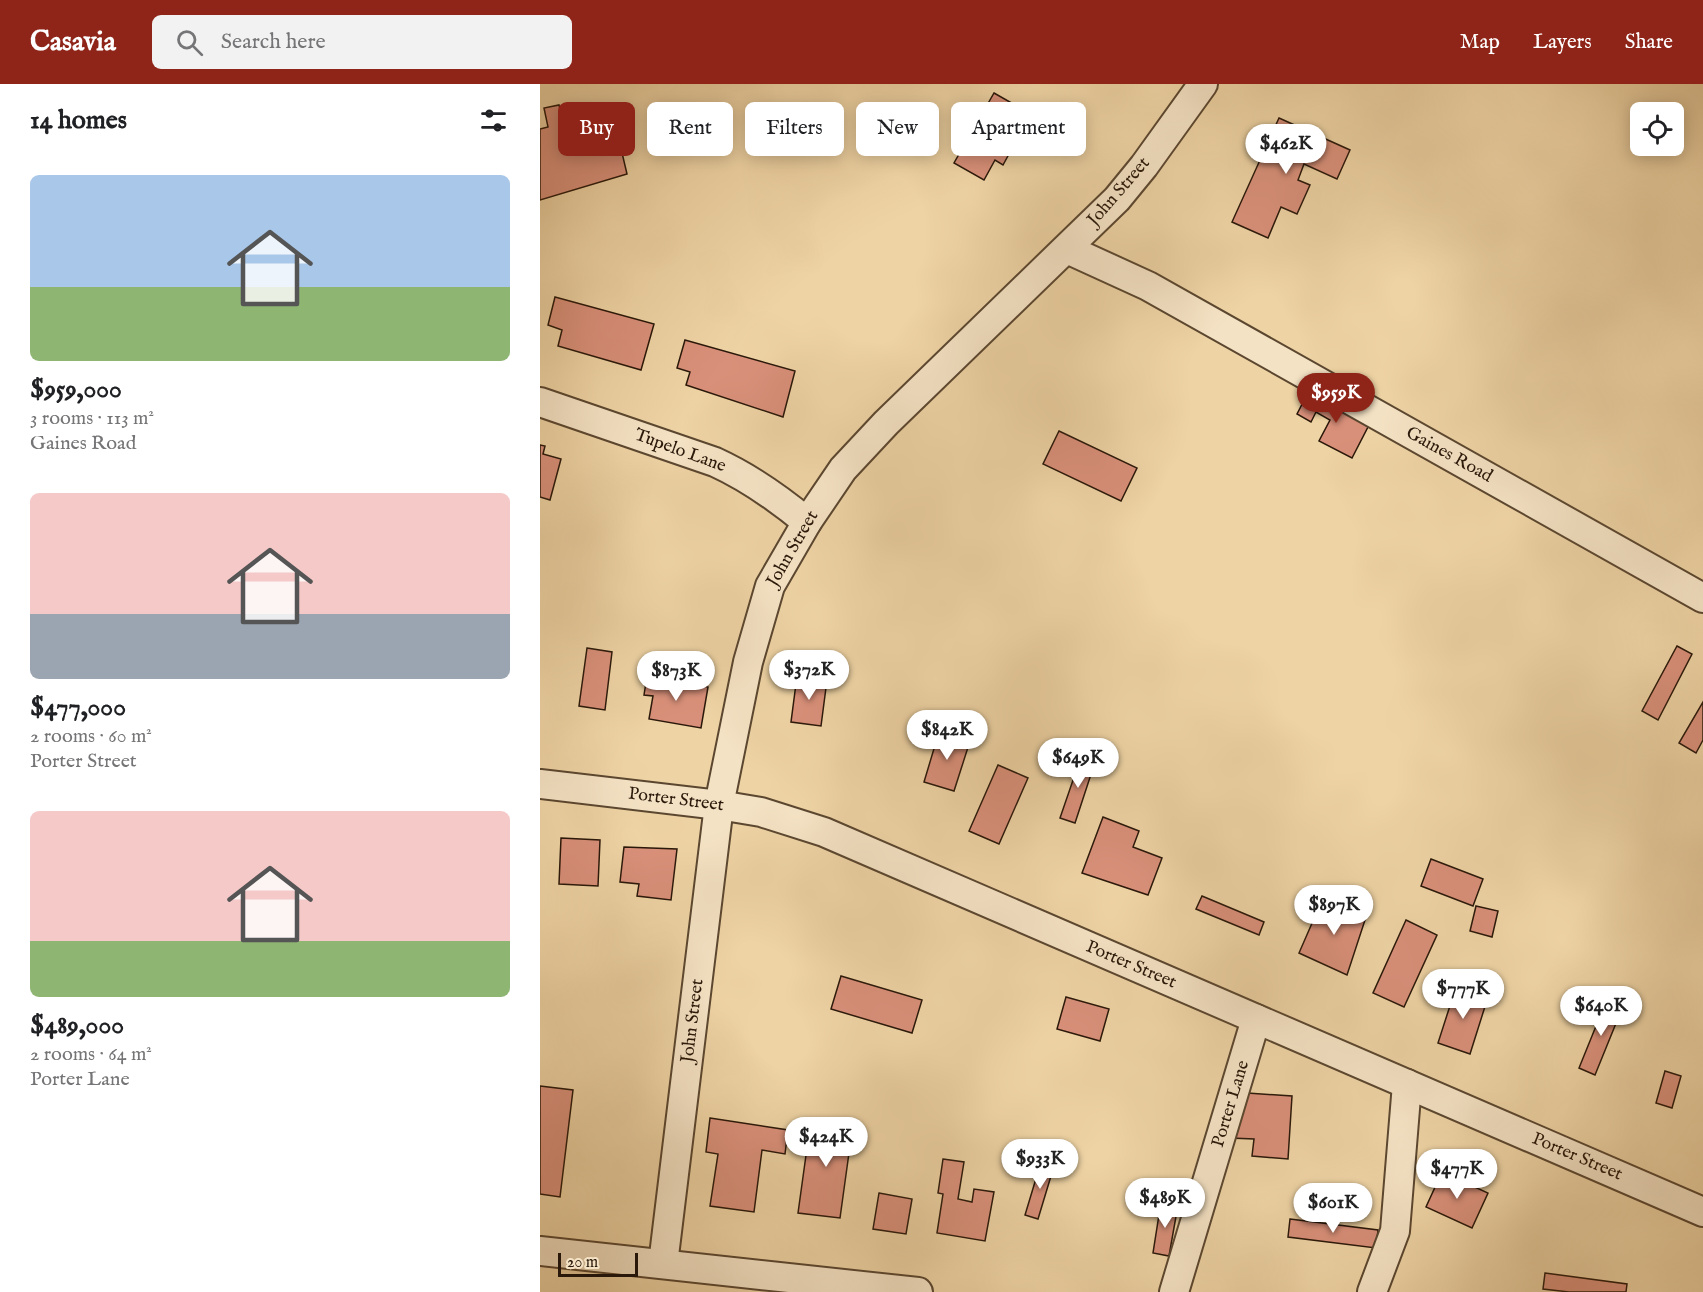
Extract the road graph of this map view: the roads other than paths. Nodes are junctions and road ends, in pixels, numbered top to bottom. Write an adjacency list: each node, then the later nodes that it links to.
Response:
1 (1203, 84): 2 (street, John Street)
2 (1067, 249): 4 (street, John Street); 5 (street, Gaines Road)
3 (540, 402): 4 (street, Tupelo Lane)
4 (807, 522): 7 (street, John Street)
5 (1703, 598)
6 (540, 784): 7 (street, Porter Street)
7 (719, 805): 8 (street, Porter Street); 12 (street, John Street)
8 (1256, 1019): 9 (street, Porter Street); 14 (street, Porter Lane)
9 (1407, 1084): 10 (street, Porter Street); 15 (street)
10 (1703, 1212)
11 (540, 1251): 12 (street)
12 (663, 1264): 13 (street)
13 (918, 1292)
14 (1174, 1292)
15 (1372, 1292)

